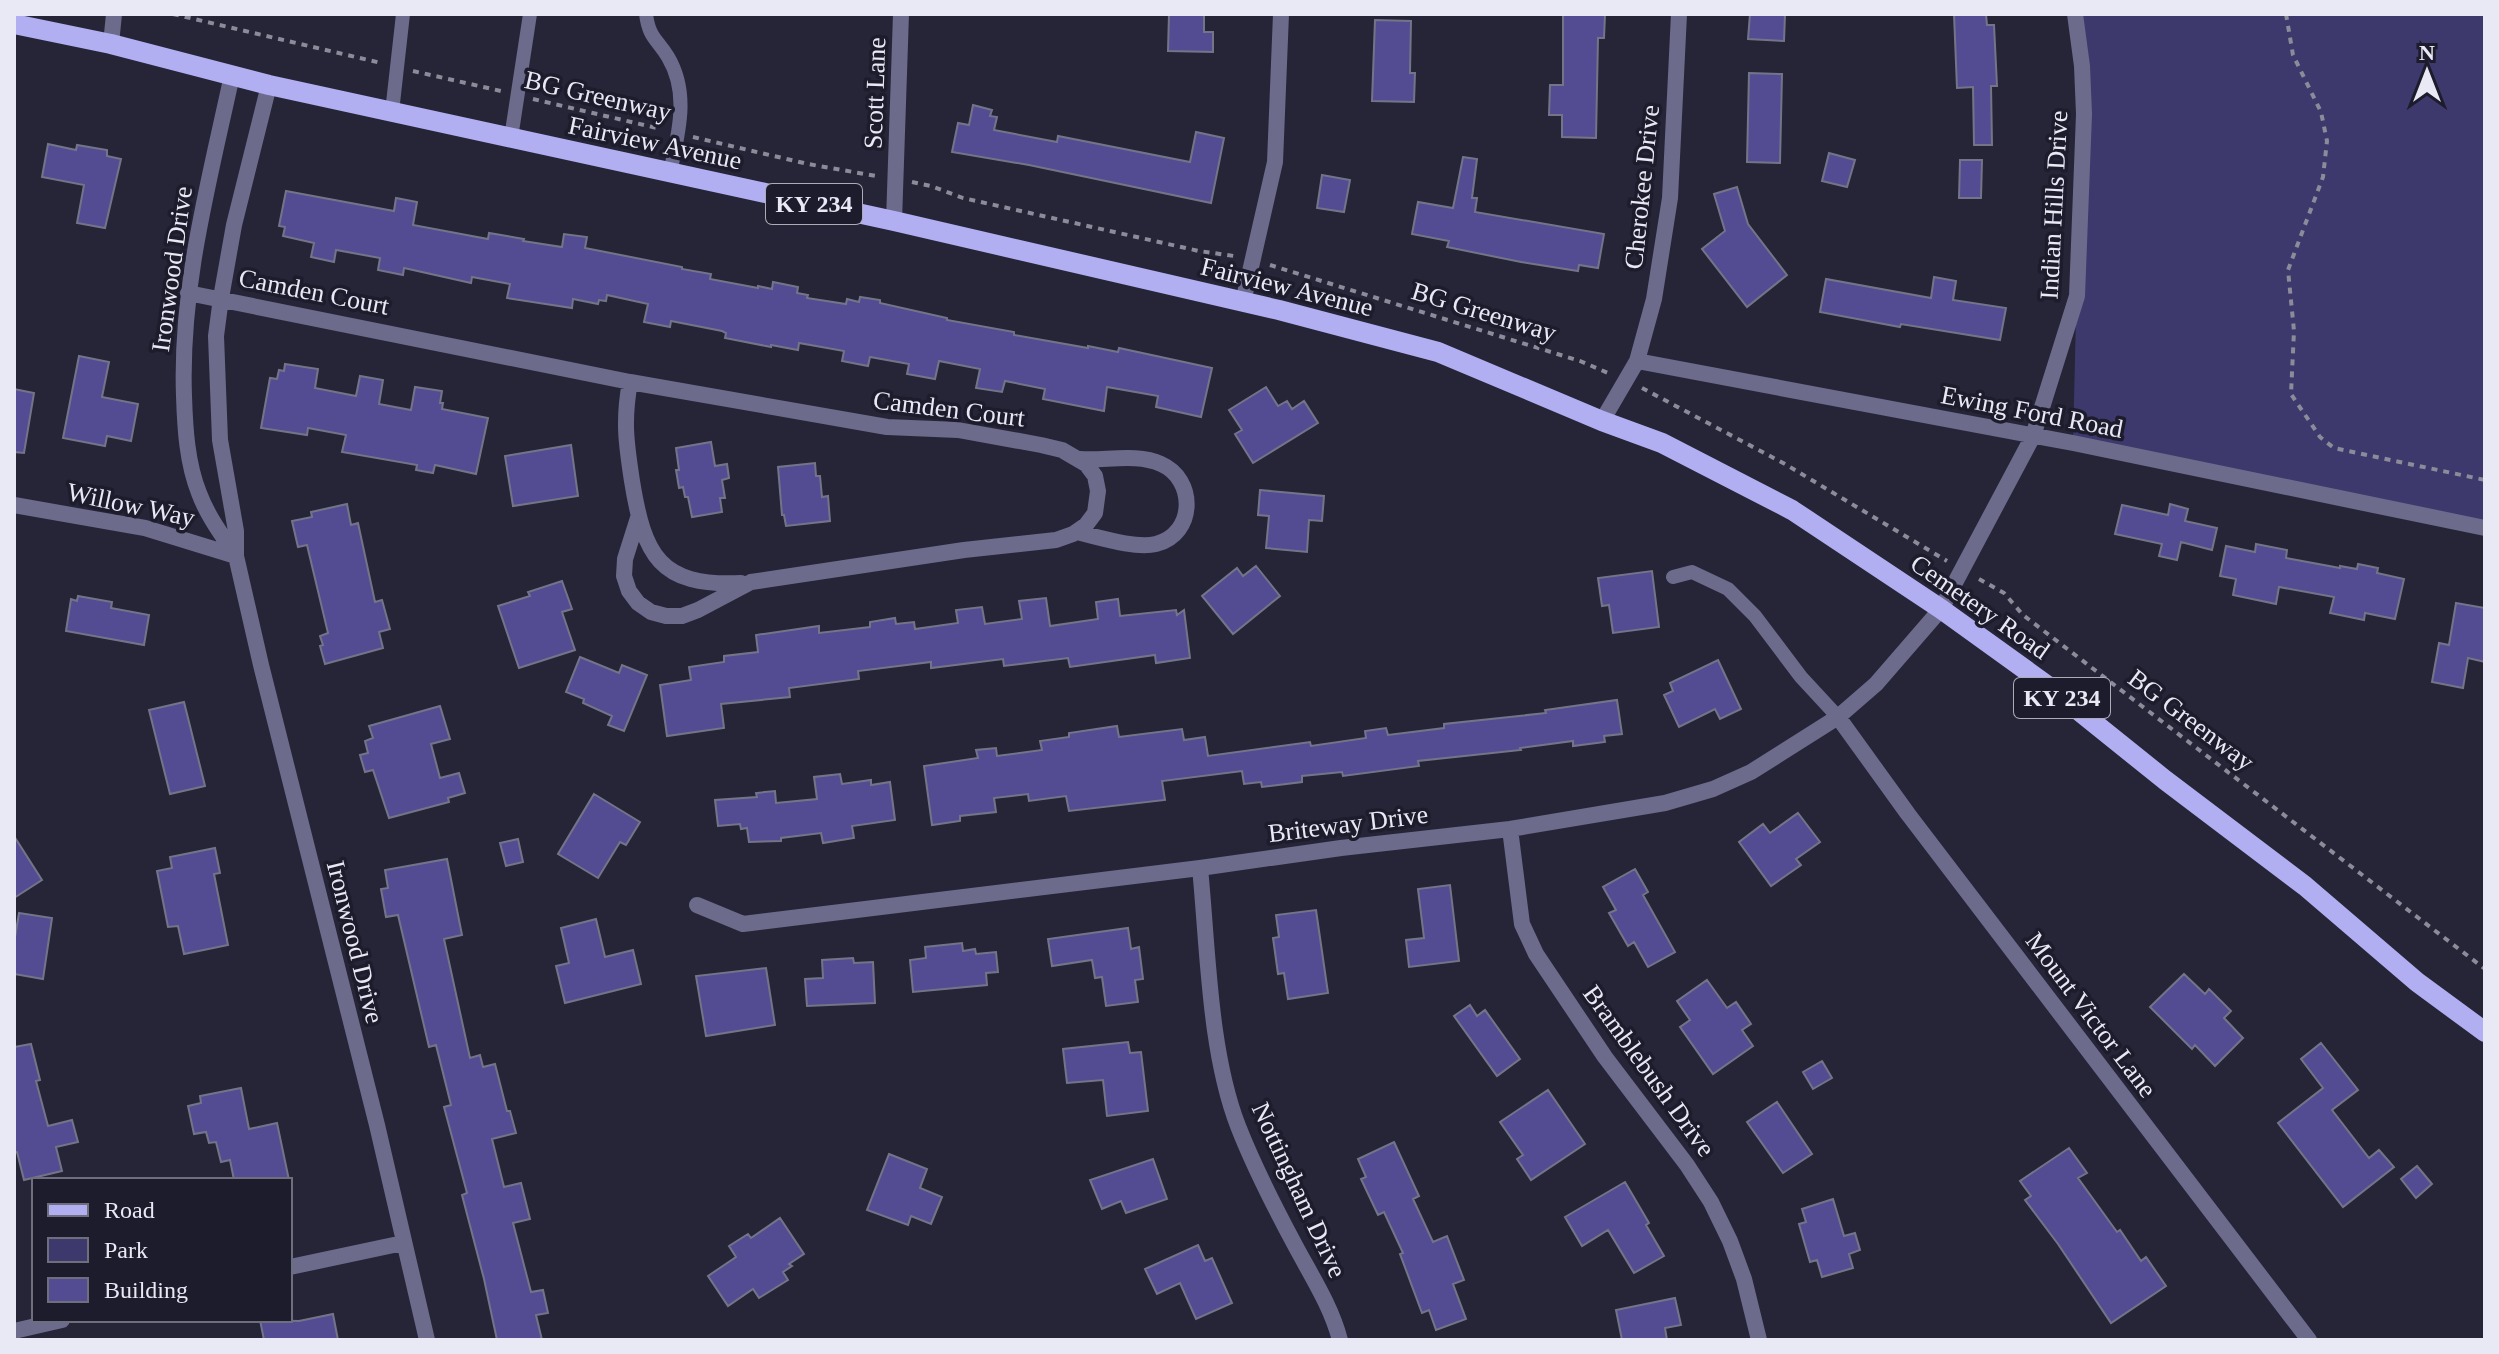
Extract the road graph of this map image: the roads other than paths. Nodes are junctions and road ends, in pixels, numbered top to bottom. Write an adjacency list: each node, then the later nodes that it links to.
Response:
1 (114, 14): 10 (street)
2 (403, 14): 13 (lane)
3 (530, 14): 14 (lane)
4 (646, 14): 15 (lane)
5 (901, 14): 16 (street, Scott Lane)
6 (1281, 14): 19 (street)
7 (1679, 14): 20 (street, Cherokee Drive)
8 (2075, 14): 23 (street, Indian Hills Drive)
9 (14, 24): 10 (main road, Fairview Avenue / KY 234)
10 (111, 44): 11 (main road, Fairview Avenue / KY 234)
11 (232, 75): 12 (main road, Fairview Avenue / KY 234); 17 (street, Ironwood Drive)
12 (269, 85): 13 (main road, Fairview Avenue / KY 234); 18 (street, Ironwood Drive)
13 (392, 112): 14 (main road, Fairview Avenue / KY 234)
14 (511, 138): 15 (main road, Fairview Avenue / KY 234)
15 (670, 173): 16 (main road, Fairview Avenue / KY 234)
16 (894, 221): 19 (main road, Fairview Avenue / KY 234)
17 (188, 293): 18 (street, Camden Court); 29 (street, Ironwood Drive)
18 (221, 298): 21 (street, Camden Court); 29 (street, Ironwood Drive)
19 (1243, 302): 22 (main road, Fairview Avenue / KY 234)
20 (1637, 361): 22 (street); 23 (street, Ewing Ford Road)
21 (630, 382): 24 (street, Camden Court); 26 (street)
22 (1602, 421): 32 (main road, Cemetery Road / KY 234)
23 (2033, 436): 27 (street, Ewing Ford Road); 32 (street, Indian Hills Drive)
24 (1080, 459): 28 (street); 28 (street, Camden Court)
25 (14, 505): 29 (street, Willow Way)
26 (638, 518): 31 (street); 31 (street)
27 (2485, 528)
28 (1076, 532): 31 (street)
29 (236, 556): 38 (street, Ironwood Drive)
30 (1673, 577): 33 (lane)
31 (751, 582)
32 (1941, 609): 33 (street, Briteway Drive); 37 (main road, Cemetery Road / KY 234)
33 (1838, 717): 34 (street, Briteway Drive); 45 (street, Mount Victor Lane)
34 (1510, 829): 35 (street, Briteway Drive); 44 (street, Bramblebush Drive)
35 (1200, 868): 36 (street, Briteway Drive); 43 (street, Nottingham Drive)
36 (697, 905)
37 (2485, 1032)
38 (403, 1243): 39 (street); 42 (street, Ironwood Drive)
39 (292, 1267)
40 (53, 1322): 41 (street)
41 (14, 1331)
42 (427, 1340)
43 (1340, 1340)
44 (1759, 1340)
45 (2309, 1340)

